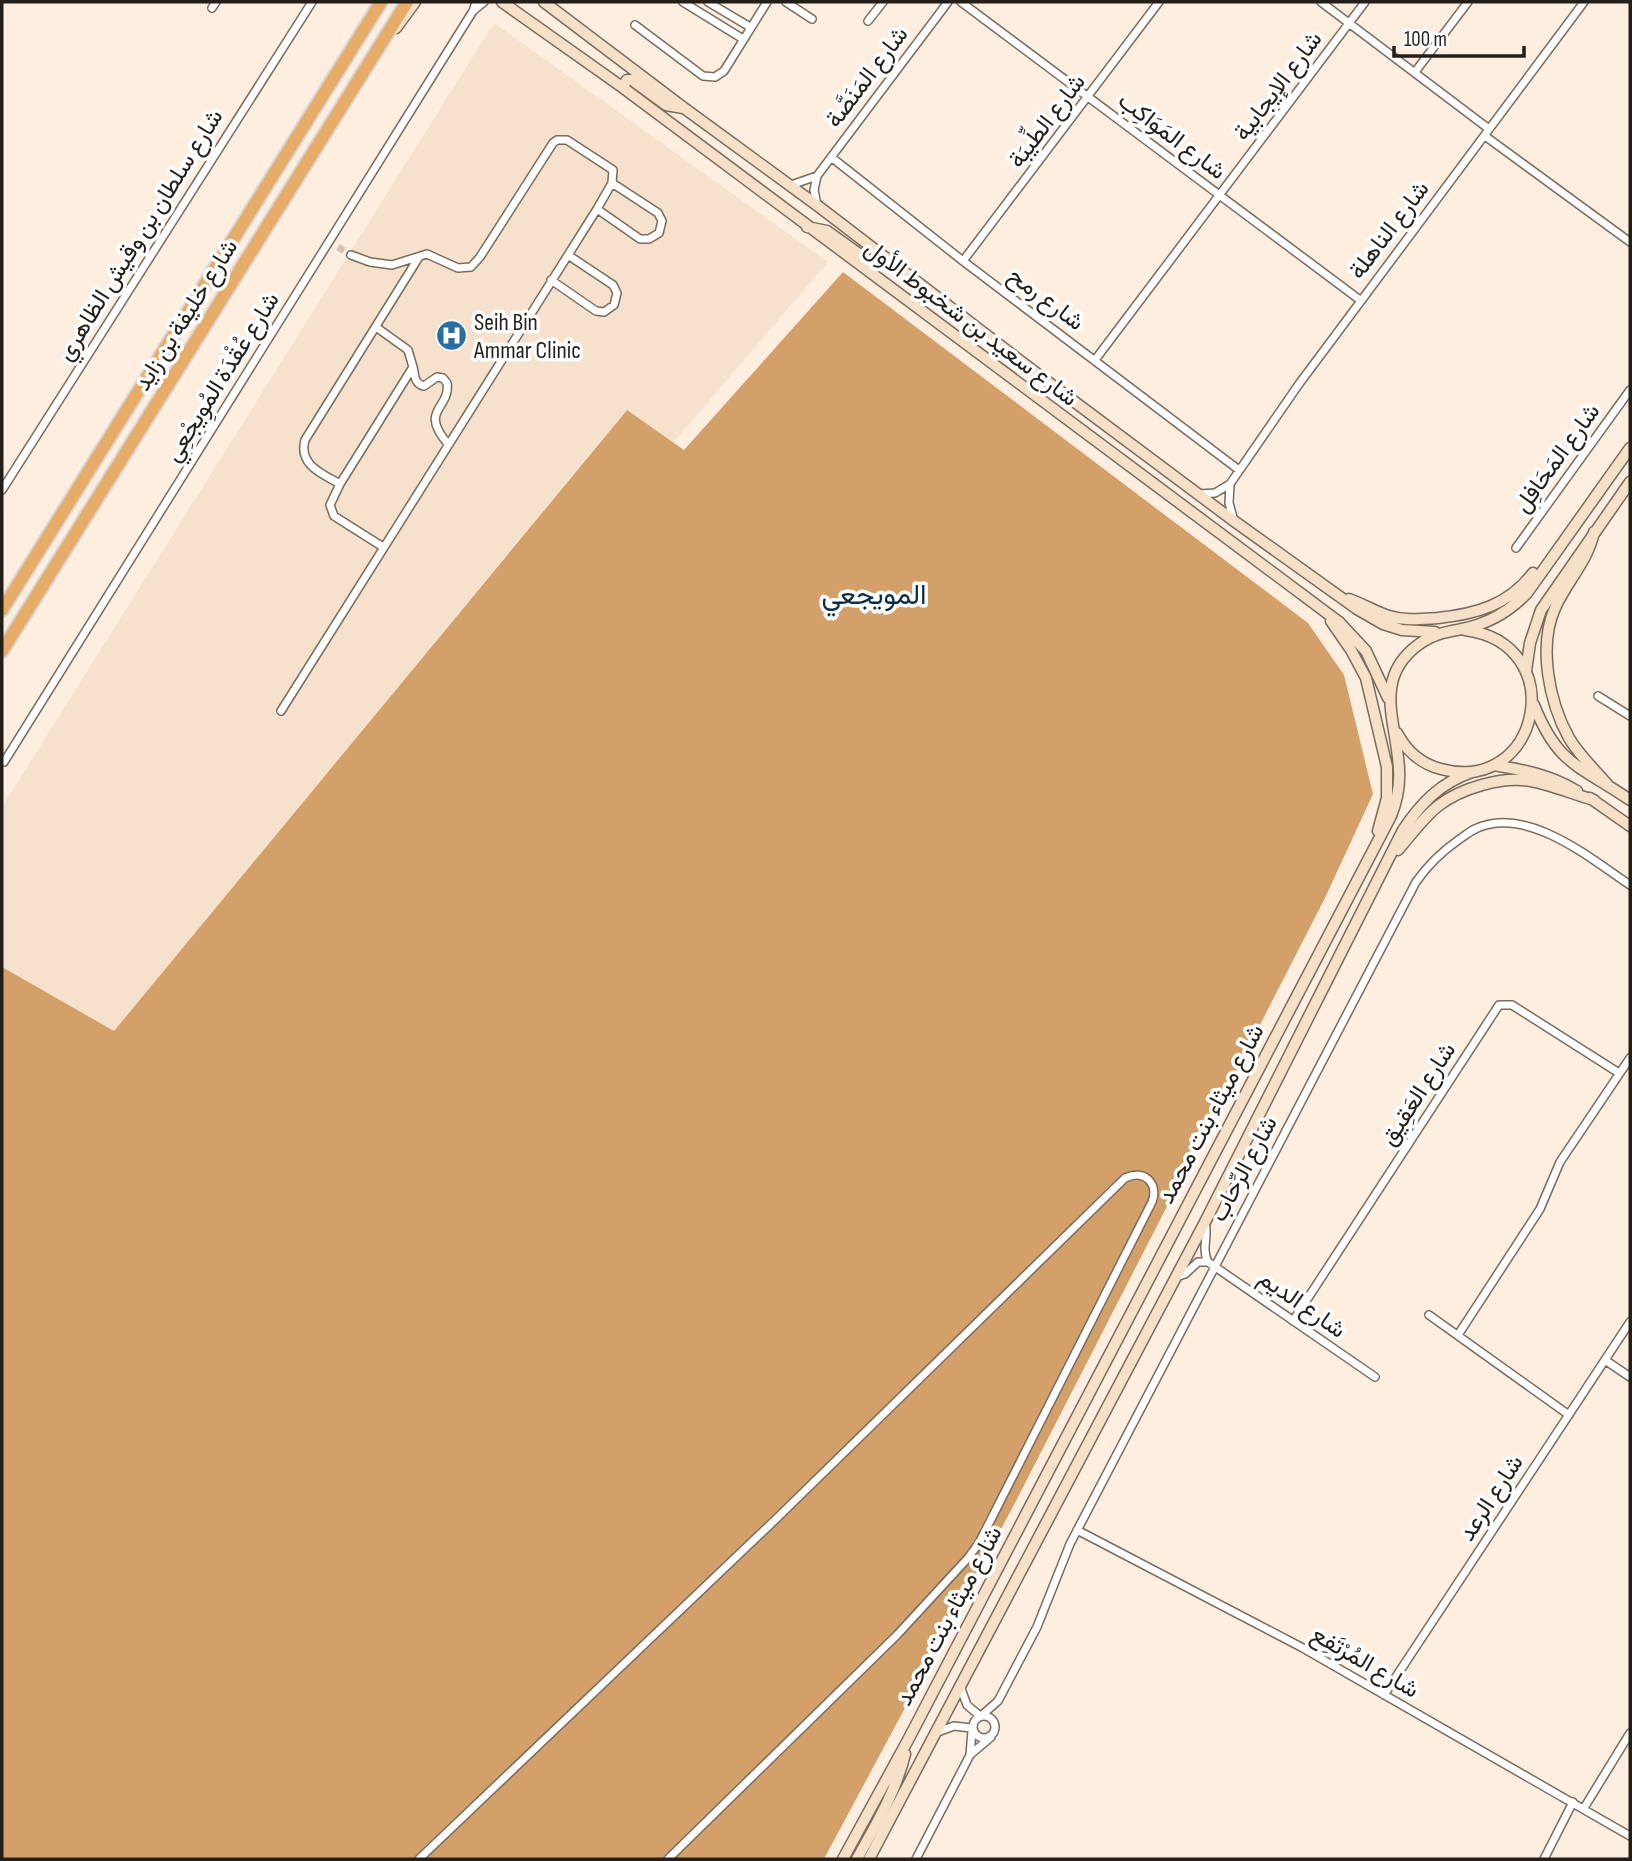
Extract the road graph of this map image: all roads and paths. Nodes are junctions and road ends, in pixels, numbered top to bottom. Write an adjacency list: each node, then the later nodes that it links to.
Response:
1 (312, 2): 62 (street, شارع سلطان بن وقيش الظاهري)
2 (381, 2): 69 (highway, شارع خليفة بن زايد)
3 (407, 2): 28 (highway, شارع خليفة بن زايد)
4 (415, 2): 28 (main road)
5 (476, 2): 21 (street, شارع عُقْدَة المُوِيجْعِي)
6 (484, 2): 21 (street, شارع عُقْدَة المُوِيجْعِي)
7 (502, 2): 30 (main road, شارع سعيد بن شخبوط الأول)
8 (544, 2): 32 (main road, شارع سعيد بن شخبوط الأول)
9 (683, 2): 27 (street)
10 (708, 2): 26 (street)
11 (767, 2): 26 (street)
12 (786, 2): 22 (street)
13 (883, 2): 23 (street)
14 (948, 2): 34 (street, شارع المَنَصَّة)
15 (961, 2): 31 (street, شارع المَوَاكِب)
16 (1159, 2): 31 (street, شارع الطِّيبَة)
17 (1321, 2): 24 (street)
18 (1365, 2): 24 (street, شارع الإيجابية)
19 (1468, 2): 29 (street)
20 (1584, 2): 33 (street, شارع الناهلة)
21 (473, 11): 42 (street, شارع عُقْدَة المُوِيجْعِي)
22 (812, 19)
23 (869, 21)
24 (1349, 23): 29 (street); 38 (street, شارع الإيجابية)
25 (635, 25): 27 (street)
26 (750, 27): 27 (street)
27 (743, 39)
28 (383, 41): 76 (highway, شارع خليفة بن زايد)
29 (1415, 72): 33 (street)
30 (622, 88): 32 (main road); 41 (main road, شارع سعيد بن شخبوط الأول)
31 (1089, 98): 38 (street, شارع المَوَاكِب); 49 (street, شارع الطِّيبَة)
32 (684, 108): 37 (main road, شارع سعيد بن شخبوط الأول)
33 (1487, 132): 43 (street); 51 (street, شارع الناهلة)
34 (831, 157): 35 (street, شارع المَنَصَّة); 49 (street, شارع رمح)
35 (817, 176): 37 (street); 39 (street)
36 (612, 183): 40 (street); 40 (street); 47 (street)
37 (790, 186): 39 (main road, شارع سعيد بن شخبوط الأول)
38 (1220, 196): 51 (street, شارع المَوَاكِب); 53 (street, شارع الإيجابية)
39 (817, 206): 48 (main road, شارع سعيد بن شخبوط الأول)
40 (597, 209): 46 (street)
41 (807, 227): 48 (main road); 73 (main road, شارع سعيد بن شخبوط الأول)
42 (330, 242): 44 (street); 84 (street, شارع عُقْدَة المُوِيجْعِي)
43 (1630, 242)
44 (338, 247)
45 (351, 255): 47 (street)
46 (568, 255): 50 (street); 50 (street)
47 (419, 256): 52 (street)
48 (885, 257): 63 (main road, شارع سعيد بن شخبوط الأول)
49 (963, 261): 53 (street, شارع رمح)
50 (551, 280): 56 (street)
51 (1360, 300): 58 (street, شارع الناهلة)
52 (376, 327): 54 (street); 61 (street)
53 (1095, 360): 58 (street, شارع رمح)
54 (413, 367): 56 (street); 61 (street)
55 (1630, 391): 68 (street, شارع المَحَافِل)
56 (448, 444): 67 (street)
57 (1630, 448): 65 (main road, شارع ميثاء بنت محمد)
58 (1239, 470): 60 (street, شارع الناهلة)
59 (1630, 482): 66 (main road)
60 (1230, 484): 63 (street); 64 (street)
61 (340, 485): 67 (street)
62 (2, 490)
63 (1198, 494): 64 (main road, شارع سعيد بن شخبوط الأول)
64 (1234, 521): 70 (main road, شارع سعيد بن شخبوط الأول)
65 (1570, 531): 70 (main road); 74 (main road, شارع ميثاء بنت محمد)
66 (1594, 532): 77 (main road); 87 (main road)
67 (383, 547): 81 (street)
68 (1516, 548)
69 (15, 588): 71 (street); 72 (highway, شارع خليفة بن زايد)
70 (1339, 594): 75 (main road, شارع سعيد بن شخبوط الأول)
71 (2, 600)
72 (2, 610)
73 (1325, 613): 79 (main road, شارع سعيد بن شخبوط الأول); 91 (main road)
74 (1460, 630): 75 (main road, شارع ميثاء بنت محمد); 77 (main road)
75 (1443, 632): 79 (main road, شارع ميثاء بنت محمد)
76 (2, 651)
77 (1526, 671): 80 (main road)
78 (1598, 696): 82 (street)
79 (1389, 700): 83 (main road, شارع ميثاء بنت محمد)
80 (1533, 702): 85 (main road); 87 (main road)
81 (281, 711)
82 (1630, 716)
83 (1392, 723): 86 (main road); 91 (main road, شارع ميثاء بنت محمد)
84 (4, 762)
85 (1494, 765): 86 (main road); 88 (main road)
86 (1472, 772): 92 (main road, شارع ميثاء بنت محمد)
87 (1607, 783): 89 (main road)
88 (1594, 800): 90 (main road); 92 (main road)
89 (1630, 800)
90 (1630, 825)
91 (1372, 851): 117 (main road, شارع ميثاء بنت محمد)
92 (1387, 862): 96 (main road, شارع ميثاء بنت محمد)
93 (1630, 885): 97 (street, شارع الرِّحاب)
94 (1630, 1058): 95 (street)
95 (1619, 1073): 100 (street, شارع العَقِيق); 102 (street)
96 (1205, 1222): 97 (street); 98 (main road, شارع ميثاء بنت محمد)
97 (1212, 1264): 98 (street); 100 (street, شارع الديم); 107 (street, شارع الرِّحاب)
98 (1175, 1277): 108 (main road, شارع ميثاء بنت محمد)
99 (1429, 1315): 102 (street)
100 (1293, 1321): 104 (street, شارع الديم)
101 (1630, 1322): 103 (street, شارع الرعد)
102 (1458, 1335): 106 (street)
103 (1605, 1360): 105 (street); 106 (street, شارع الرعد)
104 (1374, 1377)
105 (1630, 1377)
106 (1569, 1415): 109 (street, شارع الرعد)
107 (1077, 1530): 109 (street, شارع المُرْتَفِع); 110 (street, شارع الرِّحاب)
108 (960, 1683): 111 (street); 114 (main road, شارع ميثاء بنت محمد)
109 (1384, 1695): 119 (street, شارع المُرْتَفِع)
110 (998, 1701): 111 (street, شارع الرِّحاب); 112 (street, شارع الرِّحاب)
111 (980, 1716): 112 (street); 113 (street)
112 (996, 1726): 116 (street)
113 (972, 1729): 114 (street); 116 (street); 118 (street)
114 (935, 1733): 126 (main road, شارع ميثاء بنت محمد)
115 (1630, 1733): 120 (street)
116 (990, 1737): 118 (street)
117 (908, 1740): 124 (main road, شارع ميثاء بنت محمد); 125 (main road)
118 (970, 1755): 127 (street)
119 (1573, 1802): 120 (street, شارع المُرْتَفِع); 128 (street)
120 (1584, 1808): 121 (street, شارع المُرْتَفِع)
121 (1630, 1836)
122 (419, 1859): 123 (street)
123 (668, 1859)
124 (843, 1859)
125 (857, 1859)
126 (869, 1859)
127 (916, 1859)
128 (1544, 1859)

